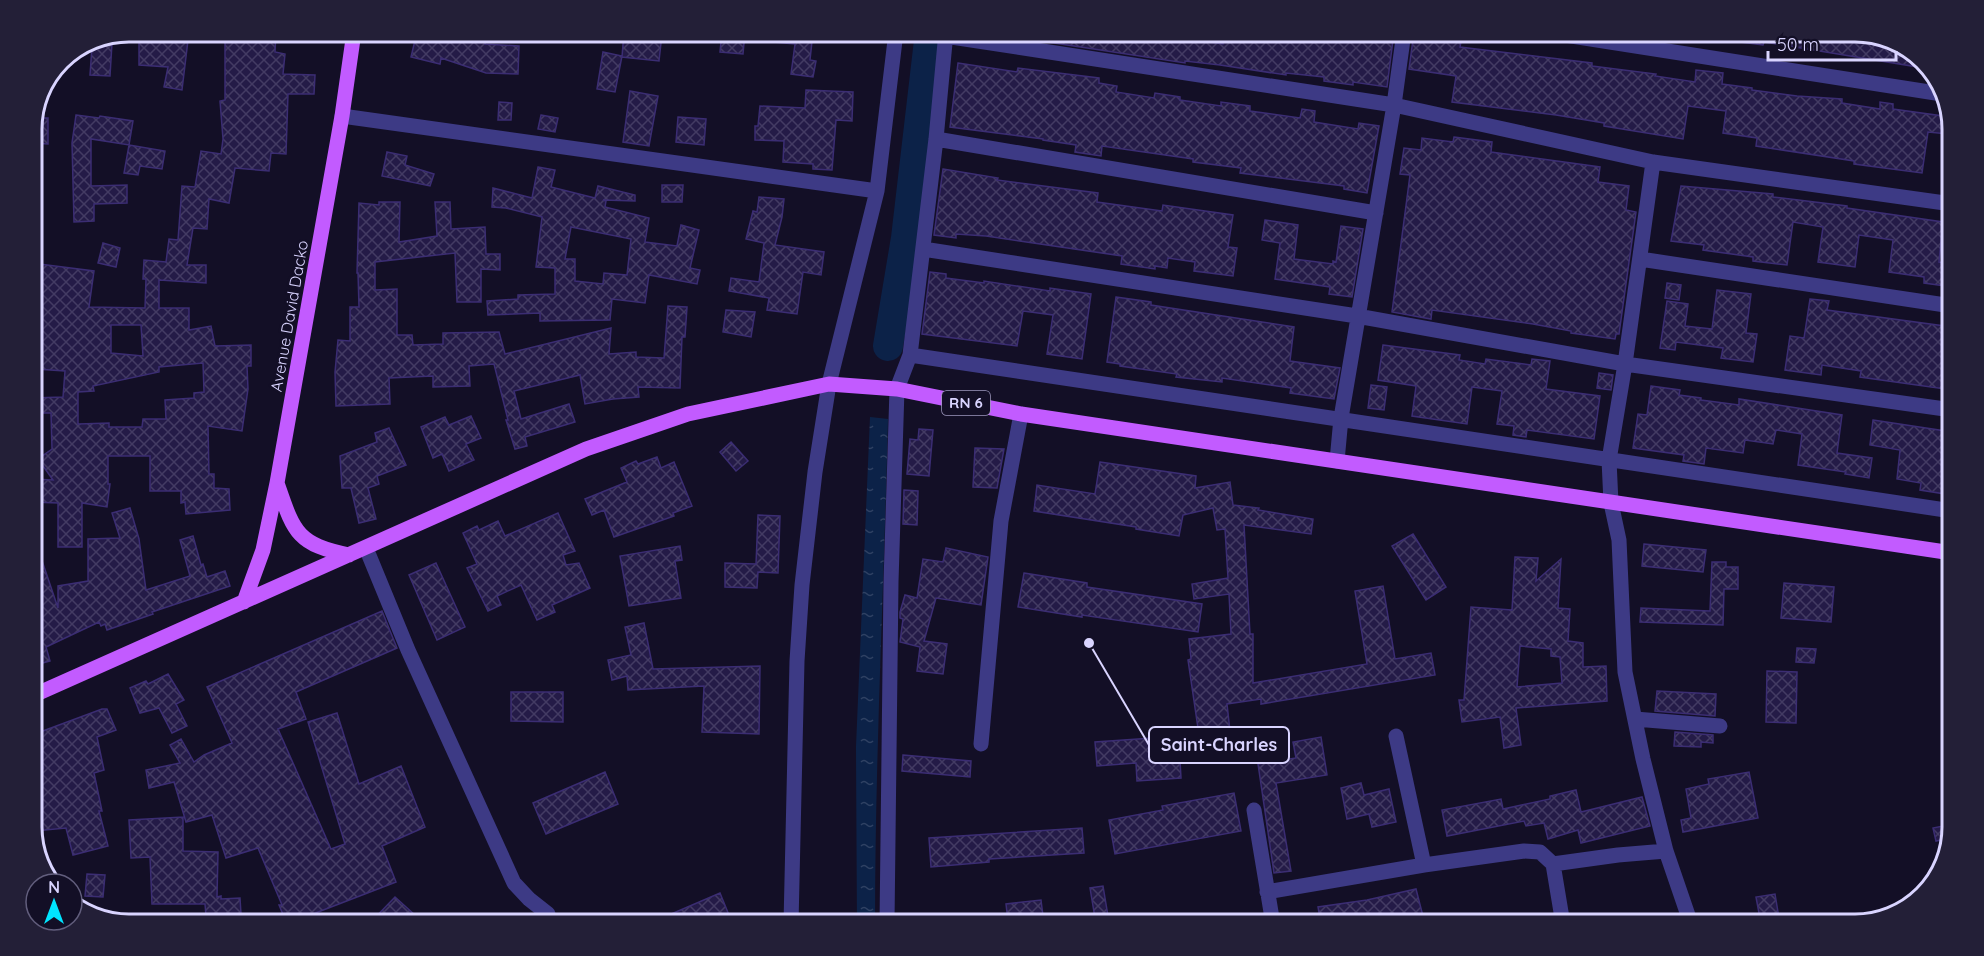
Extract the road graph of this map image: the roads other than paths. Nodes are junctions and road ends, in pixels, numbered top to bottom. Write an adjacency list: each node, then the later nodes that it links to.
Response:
1 (353, 42): 9 (main road, Avenue David Dacko)
2 (895, 42): 12 (street)
3 (944, 42): 10 (street)
4 (996, 42): 8 (street)
5 (1403, 42): 8 (street)
6 (1610, 42): 7 (street)
7 (1934, 93)
8 (1394, 105): 11 (street); 14 (street)
9 (342, 116): 12 (street); 28 (main road, Avenue David Dacko)
10 (936, 139): 14 (street); 15 (street)
11 (1653, 162): 13 (street); 16 (street)
12 (877, 191): 21 (street)
13 (1942, 203)
14 (1376, 213): 18 (street)
15 (923, 249): 18 (street); 19 (street)
16 (1640, 260): 17 (street); 20 (street)
17 (1942, 305)
18 (1357, 316): 20 (street); 25 (street)
19 (910, 355): 22 (street); 25 (street)
20 (1625, 364): 23 (street); 26 (street)
21 (829, 384): 22 (main road, RN 6); 31 (main road, RN 6); 46 (street)
22 (897, 389): 24 (main road, RN 6); 47 (street)
23 (1942, 409)
24 (1021, 414): 27 (main road, RN 6); 39 (street)
25 (1341, 418): 26 (street); 27 (street)
26 (1609, 459): 29 (street); 30 (street)
27 (1337, 461): 29 (main road, RN 6)
28 (277, 483): 33 (main road); 34 (main road, Avenue David Dacko)
29 (1611, 503): 32 (main road, RN 6); 36 (street)
30 (1942, 509)
31 (366, 548): 33 (main road, RN 6); 45 (street)
32 (1942, 552)
33 (349, 555): 34 (main road, RN 6)
34 (244, 602): 35 (main road, RN 6)
35 (42, 692)
36 (1635, 719): 37 (street); 41 (street)
37 (1719, 726)
38 (1396, 735): 43 (street)
39 (981, 744)
40 (1254, 810): 44 (street)
41 (1666, 851): 42 (street); 50 (street)
42 (1553, 864): 43 (street); 49 (street)
43 (1424, 865): 44 (street)
44 (1266, 892): 48 (street)
45 (548, 914)
46 (791, 914)
47 (887, 914)
48 (1271, 914)
49 (1561, 914)
50 (1688, 914)

